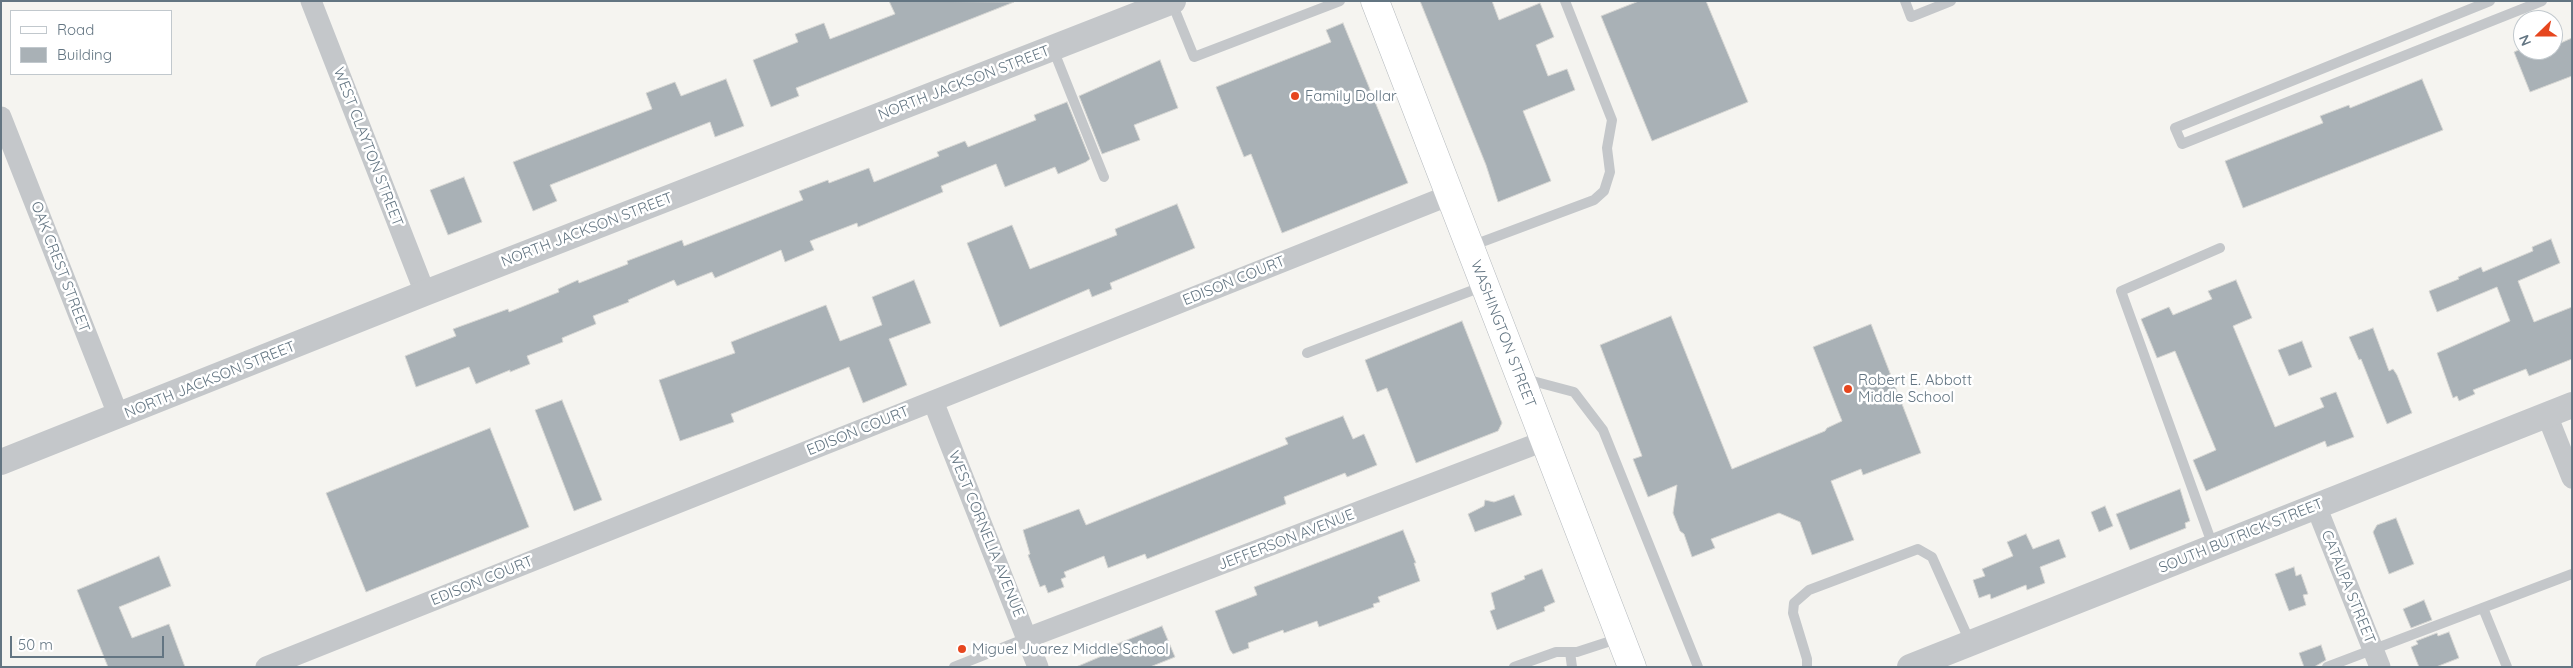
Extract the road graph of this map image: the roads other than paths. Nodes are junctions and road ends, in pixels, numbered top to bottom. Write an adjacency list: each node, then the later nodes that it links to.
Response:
1 (1340, 1): 8 (lane)
2 (1374, 1): 14 (main road, WASHINGTON STREET)
3 (1565, 1): 15 (lane)
4 (1905, 1): 5 (lane)
5 (1951, 1)
6 (2490, 1): 7 (lane)
7 (2542, 1)
8 (1172, 2): 10 (street, NORTH JACKSON STREET)
9 (317, 3): 18 (street, WEST CLAYTON STREET)
10 (1052, 48): 13 (lane); 18 (street, NORTH JACKSON STREET)
11 (1, 116): 12 (street, OAK CREST STREET)
12 (7, 148): 24 (street, OAK CREST STREET)
13 (1104, 176)
14 (1450, 195): 15 (main road, WASHINGTON STREET); 21 (street, EDISON COURT)
15 (1470, 246): 17 (main road, WASHINGTON STREET)
16 (2220, 248): 29 (lane)
17 (1485, 286): 19 (lane); 20 (main road, WASHINGTON STREET)
18 (425, 293): 24 (street, NORTH JACKSON STREET)
19 (1307, 353)
20 (1520, 378): 25 (main road, WASHINGTON STREET); 43 (lane)
21 (933, 401): 32 (street, WEST CORNELIA AVENUE); 37 (street, EDISON COURT)
22 (2572, 405): 23 (street, SOUTH BUTRICK STREET)
23 (2547, 415): 27 (street); 28 (street, SOUTH BUTRICK STREET)
24 (119, 417): 26 (street, NORTH JACKSON STREET)
25 (1544, 441): 32 (street, JEFFERSON AVENUE); 33 (main road, WASHINGTON STREET)
26 (1, 462)
27 (2572, 478)
28 (2316, 506): 29 (street, SOUTH BUTRICK STREET); 36 (street, CATALPA STREET)
29 (2213, 547): 34 (street, SOUTH BUTRICK STREET)
30 (2572, 574): 31 (lane)
31 (2483, 608): 36 (lane); 47 (lane)
32 (1027, 638): 38 (lane); 39 (street, WEST CORNELIA AVENUE)
33 (1621, 638): 35 (lane); 42 (main road, WASHINGTON STREET)
34 (1971, 643): 44 (lane); 45 (street, SOUTH BUTRICK STREET)
35 (1570, 652): 40 (lane); 41 (lane)
36 (2377, 658): 46 (lane)
37 (266, 667)
38 (954, 667)
39 (1038, 667)
40 (1514, 667)
41 (1572, 667)
42 (1632, 667)
43 (1698, 667)
44 (1807, 667)
45 (1910, 667)
46 (2327, 667)
47 (2507, 667)

